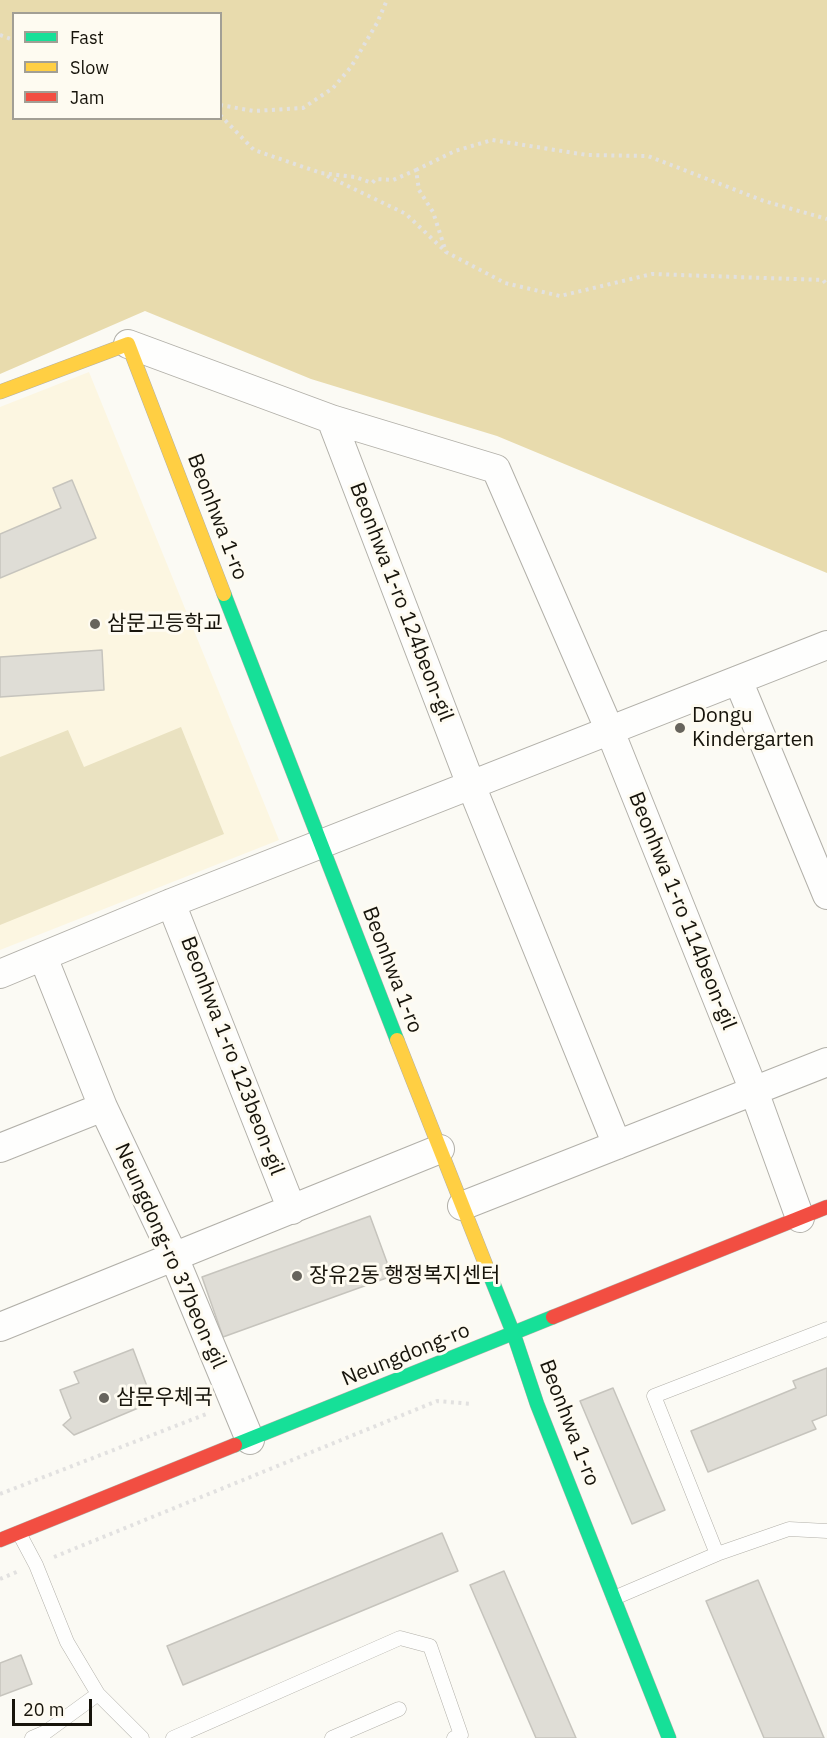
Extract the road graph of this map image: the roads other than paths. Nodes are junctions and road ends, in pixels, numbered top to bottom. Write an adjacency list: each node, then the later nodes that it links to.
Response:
1 (128, 344): 2 (street); 3 (street); 8 (street, Beonhwa 1-ro)
2 (0, 392)
3 (331, 419): 6 (street); 7 (street, Beonhwa 1-ro 124beon-gil)
4 (827, 645): 5 (street)
5 (738, 680): 6 (street); 9 (street)
6 (610, 731): 7 (street); 14 (street, Beonhwa 1-ro 114beon-gil)
7 (471, 785): 8 (street); 16 (street)
8 (320, 845): 10 (street); 18 (street, Beonhwa 1-ro)
9 (827, 895)
10 (171, 903): 11 (street); 21 (street, Beonhwa 1-ro 123beon-gil)
11 (42, 957): 12 (street); 15 (street, Neungdong-ro 37beon-gil)
12 (0, 974)
13 (827, 1062): 14 (street)
14 (754, 1091): 16 (street); 22 (street, Beonhwa 1-ro 114beon-gil)
15 (103, 1107): 17 (street); 23 (street, Neungdong-ro 37beon-gil)
16 (617, 1145): 19 (street)
17 (0, 1148)
18 (440, 1149): 19 (street, Beonhwa 1-ro); 21 (street)
19 (462, 1206): 26 (street, Beonhwa 1-ro)
20 (827, 1207): 22 (street, Neungdong-ro)
21 (292, 1210): 23 (street)
22 (800, 1218): 26 (street, Neungdong-ro)
23 (174, 1257): 24 (street); 27 (street, Neungdong-ro 37beon-gil)
24 (0, 1327)
25 (827, 1329): 31 (lane)
26 (514, 1335): 27 (street, Neungdong-ro); 32 (street, Beonhwa 1-ro)
27 (250, 1440): 29 (street, Neungdong-ro)
28 (827, 1531): 31 (lane)
29 (19, 1533): 30 (street, Neungdong-ro); 33 (lane)
30 (0, 1540)
31 (717, 1554): 32 (lane)
32 (614, 1598): 41 (street, Beonhwa 1-ro)
33 (98, 1694): 35 (lane); 37 (lane)
34 (399, 1709): 39 (lane)
35 (48, 1735): 36 (lane)
36 (32, 1738)
37 (142, 1738)
38 (173, 1738): 40 (lane)
39 (332, 1738)
40 (454, 1738)
41 (669, 1738)

